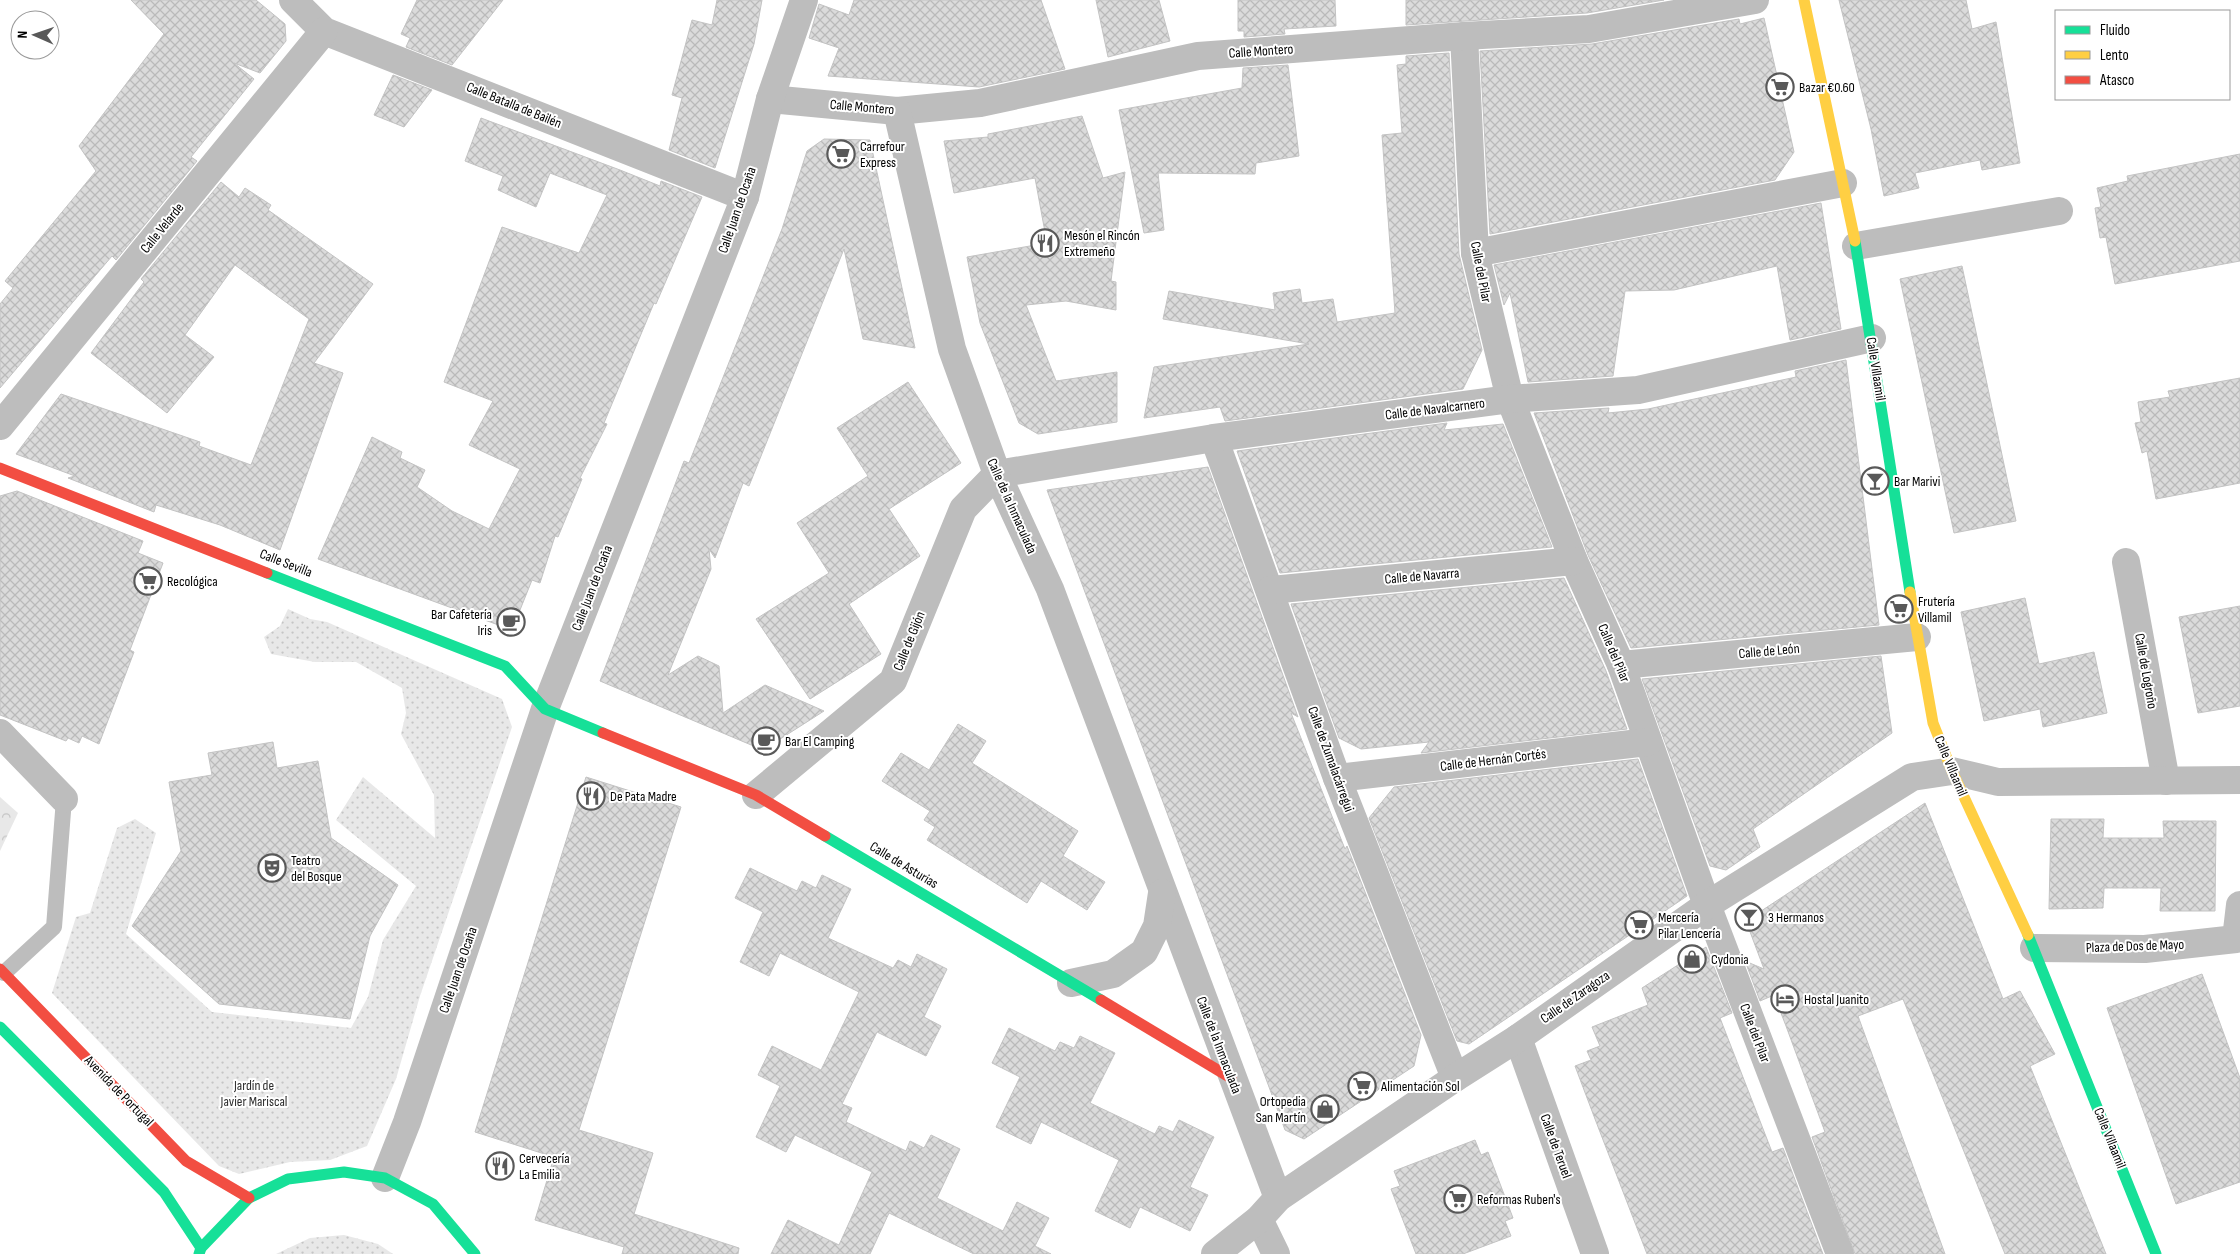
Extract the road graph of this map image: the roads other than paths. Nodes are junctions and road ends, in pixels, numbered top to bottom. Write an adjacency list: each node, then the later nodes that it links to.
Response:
1 (292, 0): 5 (street, Calle Batalla de Bailén)
2 (804, 0): 7 (street, Calle Juan de Ocaña)
3 (1755, 0): 6 (street, Calle Montero)
4 (1804, 0): 9 (street, Calle Villaamil)
5 (324, 31): 10 (street, Calle Batalla de Bailén); 16 (street, Calle Velarde)
6 (1464, 36): 8 (street, Calle Montero); 13 (street, Calle del Pilar)
7 (770, 99): 8 (street, Calle Montero); 10 (street, Calle Juan de Ocaña)
8 (897, 111): 19 (street, Calle de la Inmaculada)
9 (1843, 183): 12 (street, Calle Villaamil); 13 (street)
10 (745, 197): 25 (street, Calle Juan de Ocaña)
11 (2059, 211): 12 (street)
12 (1856, 246): 14 (street, Calle Villaamil)
13 (1474, 253): 15 (street, Calle del Pilar)
14 (1872, 338): 15 (street, Calle de Navalcarnero); 23 (street, Calle Villaamil)
15 (1510, 399): 17 (street, Calle de Navalcarnero); 20 (street, Calle del Pilar)
16 (0, 426)
17 (1214, 438): 19 (street, Calle de Navalcarnero); 22 (street, Calle de Zumalacárregui)
18 (0, 468): 25 (street, Calle Sevilla)
19 (996, 474): 32 (street, Calle de Gijón); 34 (street, Calle de la Inmaculada)
20 (1574, 561): 22 (street, Calle de Navarra); 24 (street, Calle del Pilar)
21 (2126, 562): 31 (street, Calle de Logroño)
22 (1270, 590): 29 (street, Calle de Zumalacárregui)
23 (1917, 638): 24 (street, Calle de León); 28 (street, Calle Villaamil)
24 (1621, 665): 27 (street, Calle del Pilar)
25 (545, 709): 32 (street, Calle de Asturias); 45 (street, Calle Juan de Ocaña)
26 (0, 733): 33 (street)
27 (1648, 742): 29 (street, Calle de Hernán Cortés); 35 (street, Calle del Pilar)
28 (1952, 771): 31 (street); 35 (street, Calle de Zaragoza); 38 (street, Calle Villaamil)
29 (1338, 778): 44 (street, Calle de Zumalacárregui)
30 (2240, 780): 31 (street)
31 (2166, 781)
32 (756, 795): 40 (street, Calle de Asturias)
33 (64, 799): 39 (lane)
34 (1162, 891): 40 (street, Calle de la Inmaculada); 43 (street, Calle de la Inmaculada)
35 (1706, 905): 42 (street, Calle de Zaragoza); 54 (street, Calle del Pilar)
36 (2240, 905): 37 (street, Plaza de Dos de Mayo)
37 (2238, 944): 38 (street, Plaza de Dos de Mayo)
38 (2034, 948): 55 (street, Calle Villaamil)
39 (2, 971): 46 (street, Avenida de Portugal)
40 (1071, 983): 43 (street, Calle de Asturias)
41 (0, 1028): 49 (street)
42 (1518, 1038): 44 (street, Calle de Zaragoza); 53 (street, Calle de Teruel)
43 (1231, 1078): 47 (street, Calle de la Inmaculada)
44 (1455, 1078): 47 (street, Calle de Zaragoza)
45 (385, 1178): 46 (street); 50 (street)
46 (249, 1198): 49 (street)
47 (1278, 1198): 48 (street, Calle de Zaragoza)
48 (1259, 1218): 51 (street, Calle de Zaragoza); 52 (street)
49 (200, 1251)
50 (475, 1254)
51 (1215, 1254)
52 (1276, 1254)
53 (1595, 1254)
54 (1840, 1254)
55 (2156, 1254)

